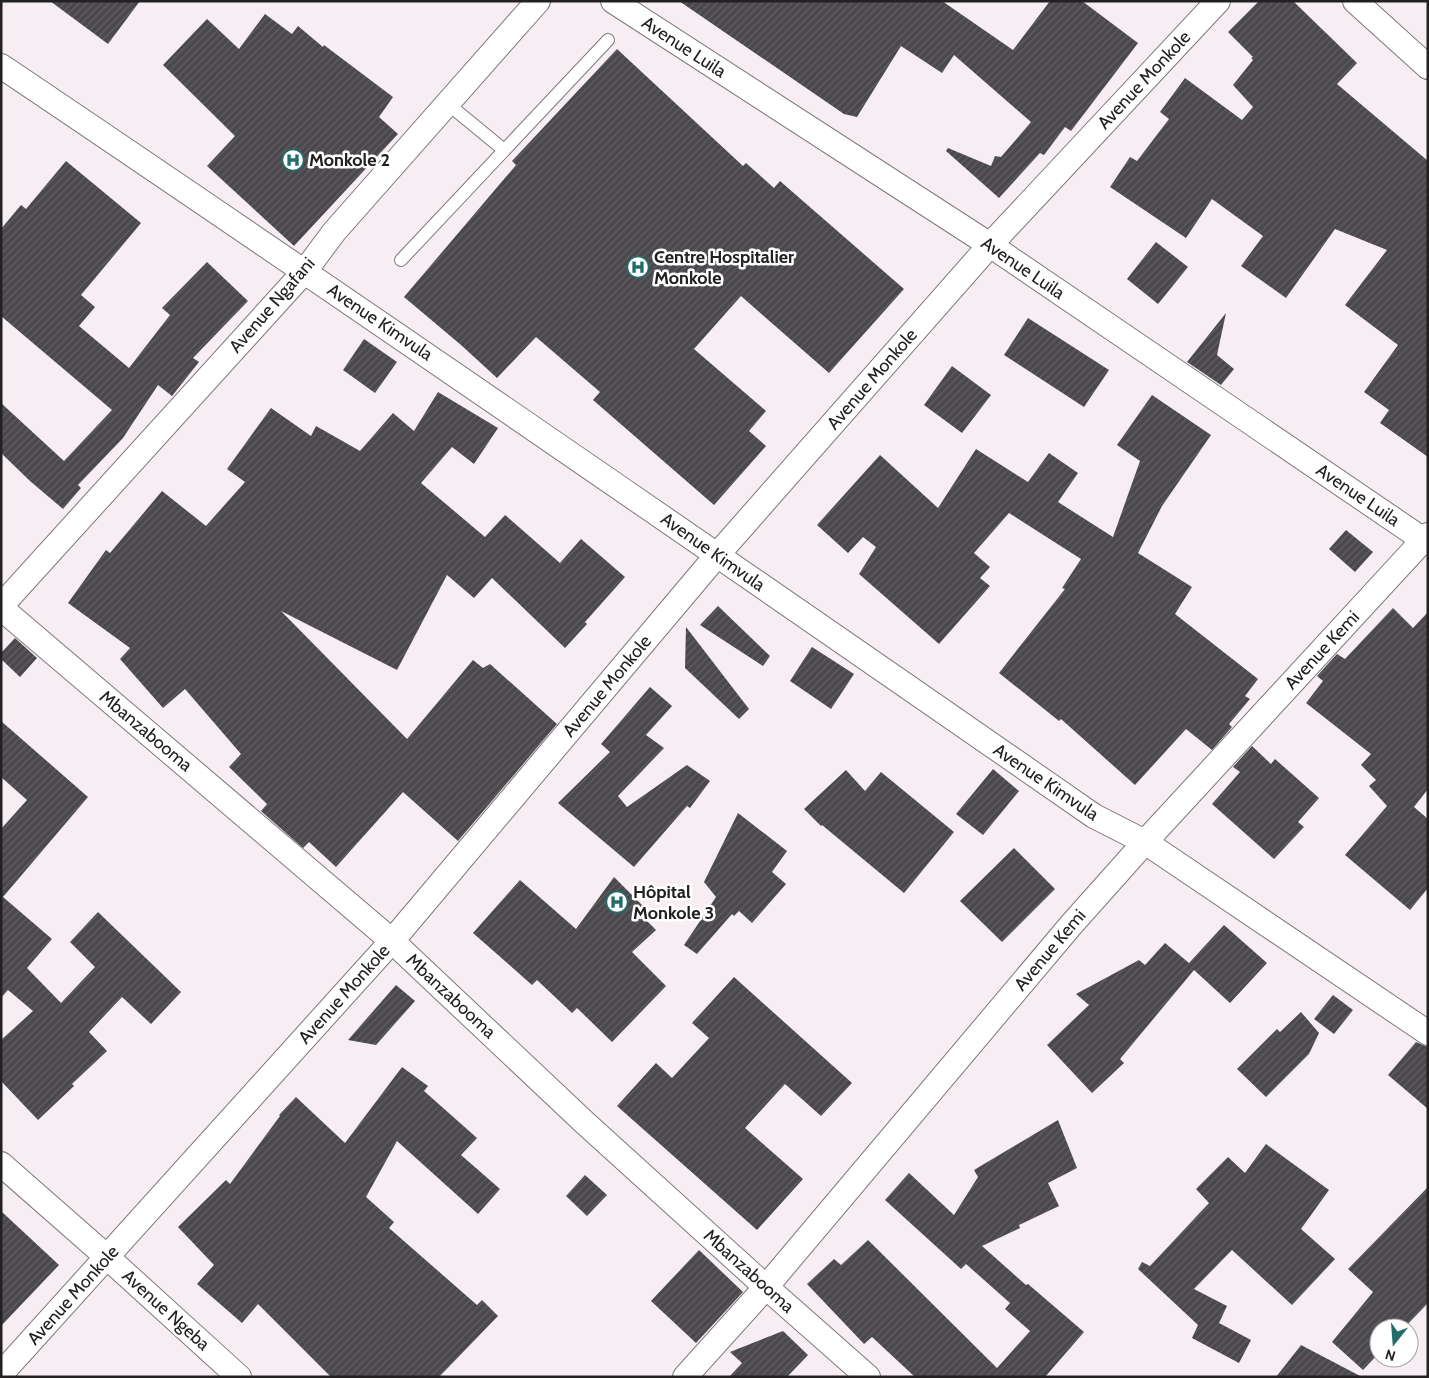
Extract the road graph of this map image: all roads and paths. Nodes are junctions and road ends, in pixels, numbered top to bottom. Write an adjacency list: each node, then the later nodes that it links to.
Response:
1 (538, 1): 8 (street, Avenue Ngafani)
2 (614, 1): 10 (street, Avenue Luila)
3 (1218, 1): 10 (street, Avenue Monkole)
4 (1356, 1): 7 (street)
5 (608, 40): 9 (lane)
6 (1, 66): 12 (street, Avenue Kimvula)
7 (1428, 67)
8 (448, 104): 9 (lane); 12 (street, Avenue Ngafani)
9 (504, 150): 11 (lane)
10 (990, 245): 13 (street, Avenue Luila); 14 (street, Avenue Monkole)
11 (401, 260)
12 (304, 271): 14 (street, Avenue Kimvula); 15 (street, Avenue Ngafani)
13 (1427, 539): 16 (street, Avenue Kemi)
14 (718, 554): 16 (street, Avenue Kimvula); 17 (street, Avenue Monkole)
15 (1, 607): 17 (street, Mbanzabooma)
16 (1145, 842): 18 (street, Avenue Kimvula); 21 (street, Avenue Kemi)
17 (392, 941): 20 (street, Avenue Monkole); 21 (street, Mbanzabooma)
18 (1428, 1033)
19 (1, 1164): 20 (street, Avenue Ngeba)
20 (108, 1257): 22 (street, Avenue Monkole); 23 (street, Avenue Ngeba)
21 (766, 1287): 24 (street, Avenue Kemi); 25 (street, Mbanzabooma)
22 (1, 1374)
23 (239, 1377)
24 (685, 1377)
25 (868, 1377)

